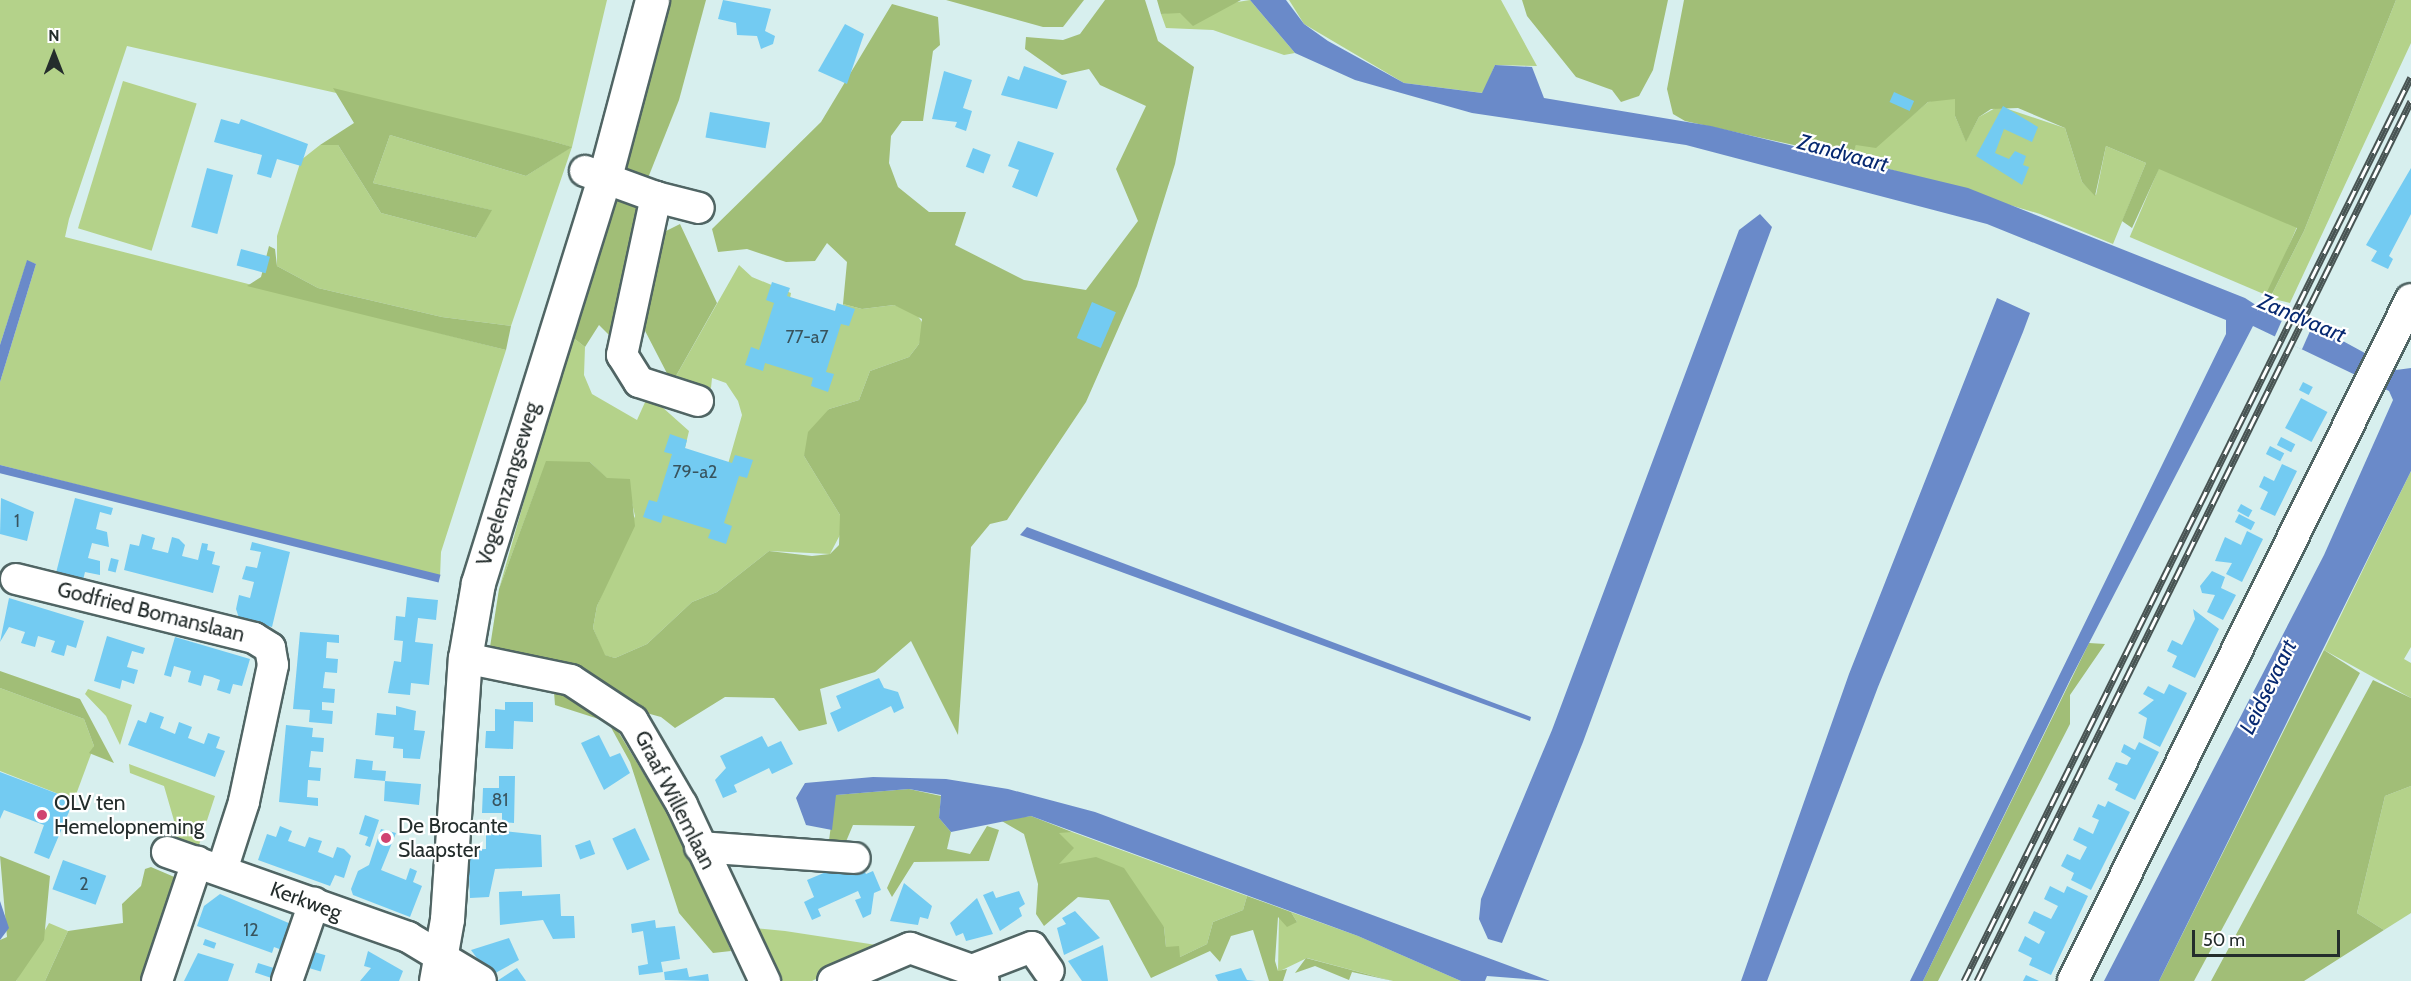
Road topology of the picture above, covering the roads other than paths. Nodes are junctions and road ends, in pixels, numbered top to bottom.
1 (652, 0) edge
2 (595, 175) junction
3 (656, 197) junction
4 (699, 208) dead end
5 (2411, 299) edge
6 (698, 401) dead end
7 (16, 579) dead end
8 (465, 658) junction
9 (700, 847) junction
10 (168, 852) dead end
11 (855, 858) dead end
12 (210, 866) junction
13 (314, 903) junction
14 (439, 967) edge
15 (1049, 971) dead end
16 (978, 975) edge
17 (157, 981) edge
18 (287, 981) edge
19 (481, 981) edge
20 (765, 981) edge
21 (833, 981) edge
22 (2073, 981) edge

1 - 2 main road, Vogelenzangseweg
2 - 3 street
2 - 8 main road, Vogelenzangseweg
3 - 4 street
3 - 6 street
5 - 22 street
7 - 12 street, Godfried Bomanslaan
8 - 9 street, Graaf Willemlaan
8 - 14 main road, Vogelenzangseweg
9 - 11 street
9 - 20 street, Graaf Willemlaan
10 - 12 street, Kerkweg
12 - 13 street, Kerkweg
12 - 17 street, Godfried Bomanslaan
13 - 14 street, Kerkweg
13 - 18 street
14 - 19 street, Kerkweg
15 - 16 street
16 - 21 street

